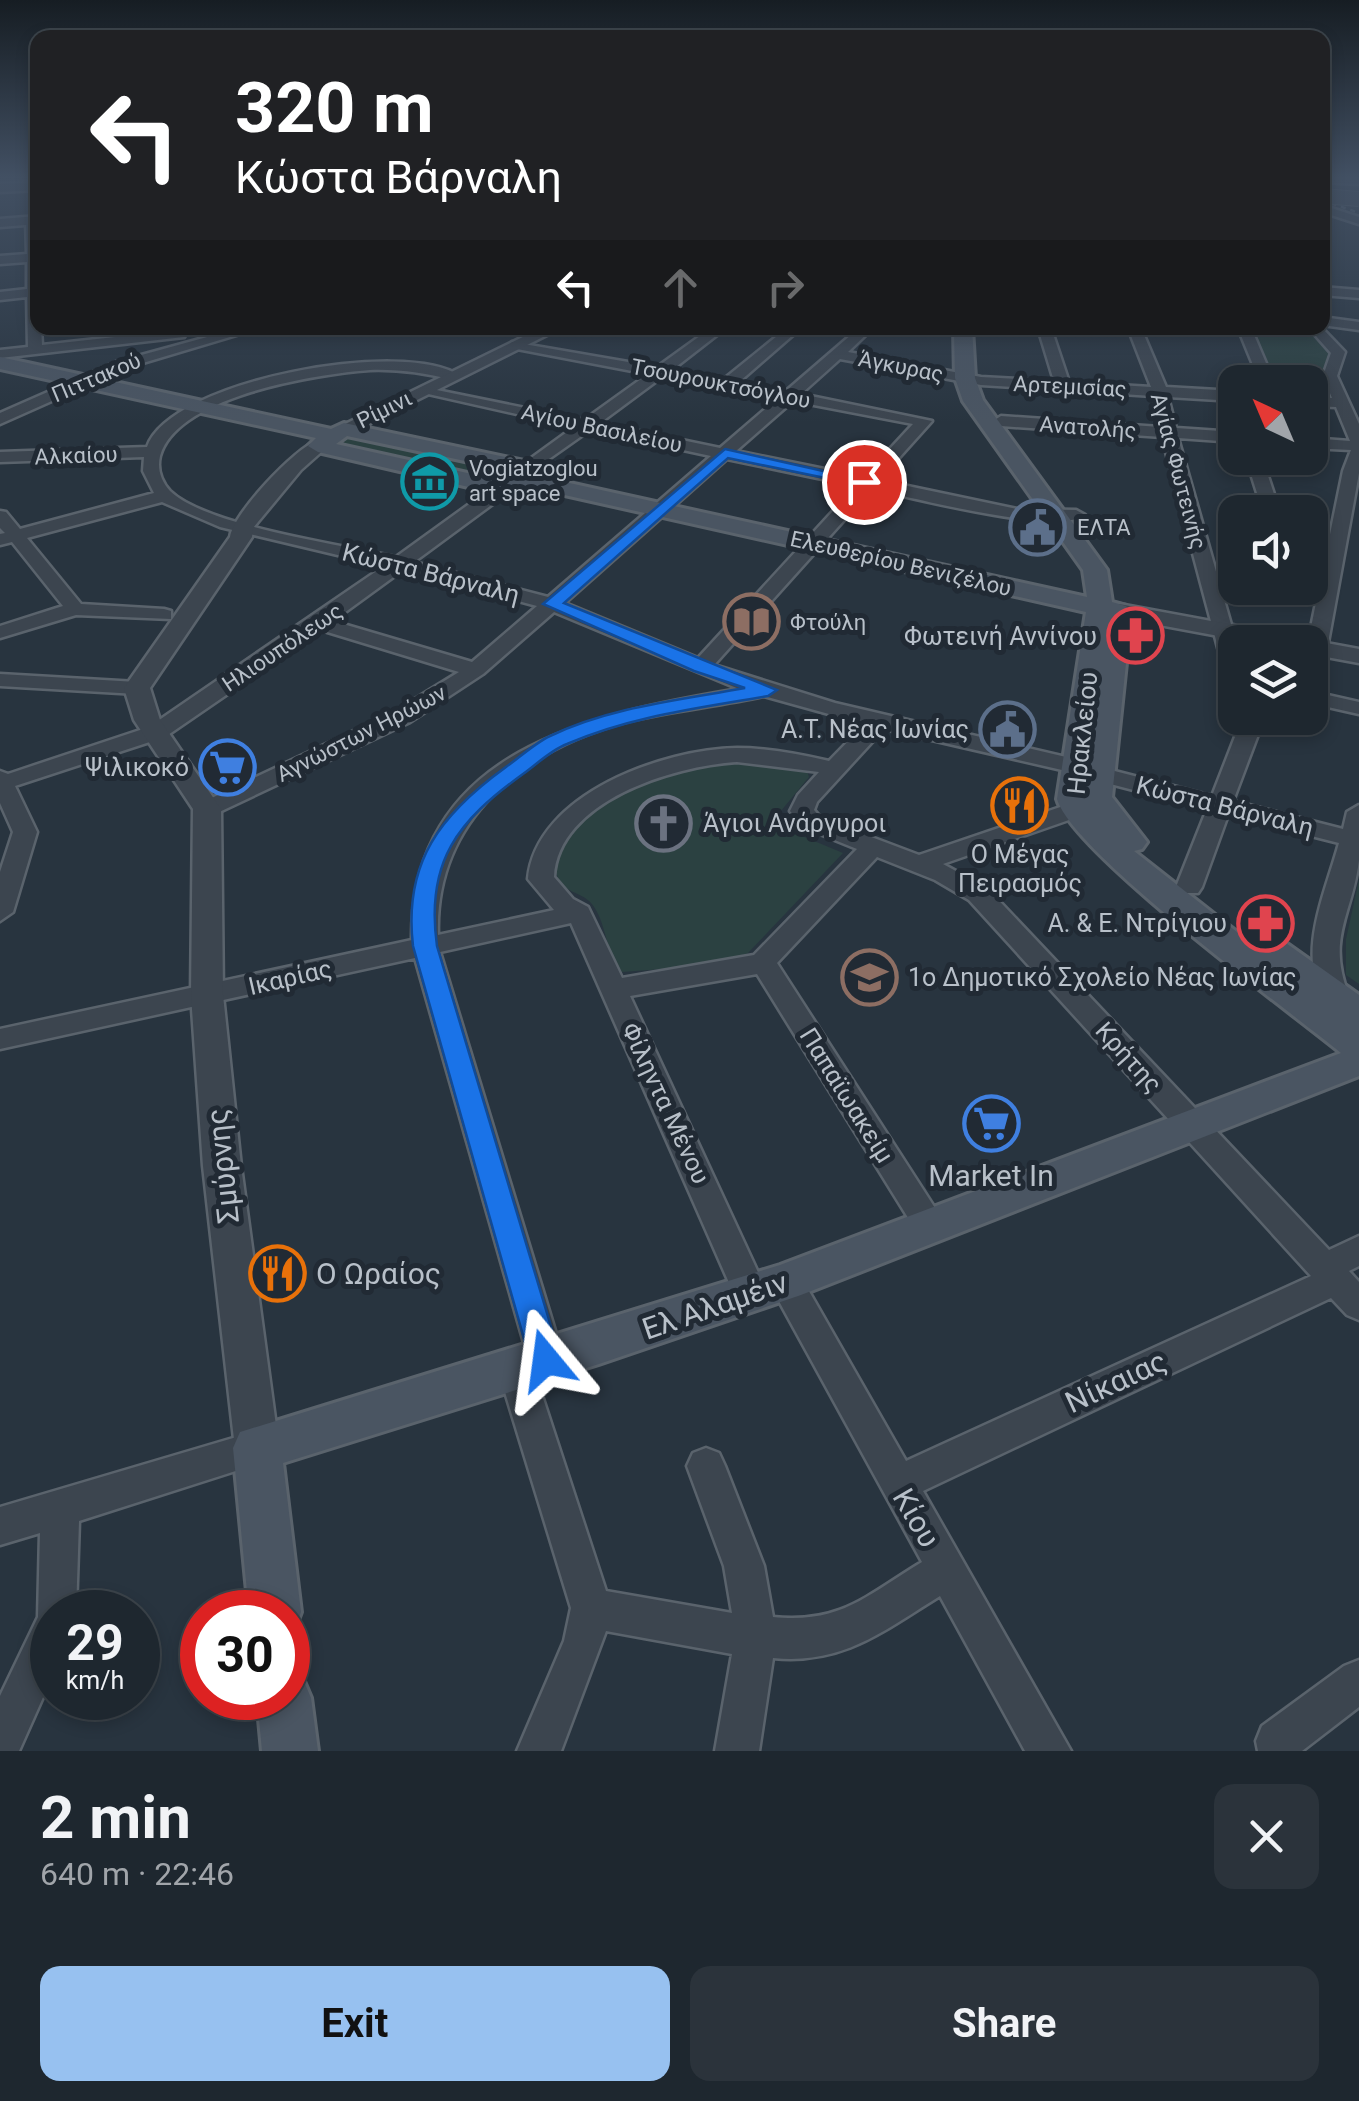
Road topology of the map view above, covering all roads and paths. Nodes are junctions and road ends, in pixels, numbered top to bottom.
1 (1330, 292) edge
2 (30, 293) edge
3 (1359, 294) edge
4 (0, 296) edge
5 (1330, 323) edge
6 (1359, 326) edge
7 (35, 335) edge
8 (139, 335) edge
9 (227, 335) edge
10 (538, 335) edge
11 (709, 335) edge
12 (786, 335) edge
13 (859, 335) edge
14 (964, 335) edge
15 (976, 335) edge
16 (1047, 335) edge
17 (1138, 335) edge
18 (1247, 335) edge
19 (1321, 335) edge
20 (517, 345) junction
21 (35, 350) junction
22 (0, 354) edge
23 (837, 354) junction
24 (0, 363) edge
25 (1260, 365) edge
26 (660, 371) junction
27 (454, 376) junction
28 (973, 379) junction
29 (84, 381) junction
30 (727, 384) junction
31 (1064, 384) junction
32 (422, 391) junction
33 (1158, 392) junction
34 (789, 395) junction
35 (1218, 395) edge
36 (1328, 402) edge
37 (1345, 403) junction
38 (202, 407) junction
39 (0, 419) edge
40 (1001, 421) junction
41 (588, 425) junction
42 (1169, 433) junction
43 (331, 437) junction
44 (1218, 437) edge
45 (1328, 444) edge
46 (1359, 446) edge
47 (152, 452) junction
48 (725, 453) junction
49 (0, 458) edge
50 (516, 478) junction
51 (869, 482) junction
52 (164, 496) junction
53 (661, 510) junction
54 (0, 516) edge
55 (1066, 516) junction
56 (242, 527) junction
57 (8, 538) edge
58 (813, 544) junction
59 (400, 564) junction
60 (552, 604) junction
61 (75, 609) junction
62 (1110, 609) junction
63 (164, 615) junction
64 (318, 624) junction
65 (1219, 625) edge
66 (1318, 625) edge
67 (1218, 630) edge
68 (0, 632) edge
69 (1328, 650) edge
70 (1359, 656) edge
71 (701, 667) junction
72 (476, 670) junction
73 (0, 680) edge
74 (136, 688) junction
75 (768, 690) junction
76 (1328, 701) edge
77 (1359, 708) edge
78 (881, 718) junction
79 (157, 732) junction
80 (1247, 735) edge
81 (834, 769) junction
82 (1, 782) edge
83 (1087, 789) junction
84 (1220, 805) junction
85 (207, 809) junction
86 (1359, 812) edge
87 (1351, 839) junction
88 (872, 848) junction
89 (918, 864) junction
90 (1189, 886) junction
91 (0, 912) edge
92 (579, 913) junction
93 (425, 946) junction
94 (763, 962) junction
95 (614, 989) junction
96 (207, 995) junction
97 (1347, 1004) edge
98 (0, 1039) edge
99 (1359, 1047) edge
100 (1359, 1060) edge
101 (1192, 1126) junction
102 (931, 1228) junction
103 (1347, 1274) edge
104 (768, 1288) junction
105 (531, 1364) junction
106 (257, 1448) junction
107 (706, 1466) dead end
108 (897, 1484) junction
109 (60, 1508) junction
110 (0, 1526) edge
111 (946, 1570) junction
112 (57, 1590) edge
113 (273, 1590) edge
114 (590, 1608) junction
115 (756, 1634) junction
116 (30, 1679) edge
117 (1359, 1681) edge
118 (286, 1720) edge
119 (0, 1743) edge
120 (1278, 1746) edge
121 (290, 1751) edge
122 (539, 1751) edge
123 (736, 1751) edge
124 (1049, 1751) edge

1 - 3 street
2 - 4 street
5 - 6 street
7 - 21 street
8 - 21 street
9 - 29 street, Πιττακού
10 - 20 street, Ρίμινι
11 - 26 street, Ηλιουπόλεως
12 - 30 street
13 - 23 street, Αγνώστων Ηρώων
14 - 28 main road, Ηρακλείου
15 - 28 main road, Ηρακλείου
16 - 31 street
17 - 33 street, Αγίας Φωτεινής
18 - 25 street
19 - 37 street
20 - 26 street, Τσουρουκτσόγλου
20 - 27 street, Ρίμινι
21 - 22 street
23 - 28 street, Άγκυρας
23 - 34 street, Αγνώστων Ηρώων
24 - 29 main road, Ελευθερίου Βενιζέλου
26 - 30 street, Τσουρουκτσόγλου
26 - 41 street, Ηλιουπόλεως
27 - 32 street, Ρίμινι
27 - 38 street
28 - 31 street, Αρτεμισίας
28 - 40 main road, Ηρακλείου
28 - 55 main road, Ηρακλείου
29 - 38 main road, Ελευθερίου Βενιζέλου
29 - 39 street, Πιττακού
30 - 34 street, Τσουρουκτσόγλου
31 - 33 street, Αρτεμισίας
32 - 41 street, Αγίου Βασιλείου
32 - 43 street, Ρίμινι
33 - 35 street, Αρτεμισίας
33 - 42 street, Αγίας Φωτεινής
34 - 48 street, Αγνώστων Ηρώων
34 - 51 street, Τσουρουκτσόγλου
36 - 37 street
37 - 46 street
38 - 43 main road, Ελευθερίου Βενιζέλου
38 - 47 street
40 - 42 street, Ανατολής
40 - 55 main road, Ηρακλείου
41 - 48 street, Αγίου Βασιλείου
41 - 50 street, Ηλιουπόλεως
42 - 44 street, Ανατολής
42 - 65 street, Αγίας Φωτεινής
43 - 50 main road, Ελευθερίου Βενιζέλου
43 - 50 main road, Ελευθερίου Βενιζέλου
43 - 56 street, Ρίμινι
45 - 46 street
46 - 66 street
47 - 49 street, Αλκαίου
47 - 52 street
48 - 51 street, Αγίου Βασιλείου
48 - 53 street, Αγνώστων Ηρώων
50 - 53 main road, Ελευθερίου Βενιζέλου
50 - 59 street, Ηλιουπόλεως
51 - 55 street, Αγίου Βασιλείου
51 - 58 street
52 - 56 street, Κώστα Βάρναλη
52 - 57 street
53 - 58 main road, Ελευθερίου Βενιζέλου
53 - 60 street, Αγνώστων Ηρώων
54 - 57 street
55 - 62 main road, Ηρακλείου
56 - 59 street, Κώστα Βάρναλη
56 - 63 street, Ρίμινι
56 - 74 street, Ρίμινι
57 - 61 street
58 - 62 main road, Ελευθερίου Βενιζέλου
58 - 71 street
59 - 60 street, Κώστα Βάρναλη
59 - 64 street, Ηλιουπόλεως
60 - 71 street, Κώστα Βάρναλη
60 - 72 street, Αγνώστων Ηρώων
61 - 63 street
61 - 68 street
62 - 67 street, Ελευθερίου Βενιζέλου
62 - 83 main road, Ηρακλείου
63 - 74 street, Ρίμινι
64 - 72 street
64 - 79 street, Ηλιουπόλεως
69 - 70 street
71 - 75 street, Κώστα Βάρναλη
72 - 85 street, Αγνώστων Ηρώων
73 - 74 street
74 - 79 street
75 - 78 street, Κώστα Βάρναλη
75 - 93 street
76 - 77 street
78 - 81 street
78 - 83 street, Κώστα Βάρναλη
79 - 82 street, Ηλιουπόλεως
79 - 85 street
80 - 84 street
81 - 88 street, Κρήτης
81 - 92 street
82 - 91 street
83 - 84 street, Κώστα Βάρναλη
83 - 89 street
83 - 90 main road, Ηρακλείου
83 - 99 main road, Ηρακλείου
84 - 87 street, Κώστα Βάρναλη
84 - 90 street
85 - 96 street, Σμύρνης
86 - 87 street
87 - 97 street
88 - 89 street, Κρήτης
88 - 94 street
89 - 101 street, Κρήτης
90 - 97 main road, Ηρακλείου
92 - 93 street, Ικαρίας
92 - 95 street, Φίληντα Μένου
93 - 96 street, Ικαρίας
93 - 105 street
94 - 95 street
94 - 102 street, Παπαϊωακείμ
95 - 104 street, Φίληντα Μένου
96 - 98 street, Ικαρίας
96 - 106 street, Σμύρνης
100 - 101 main road, Ελ Αλαμέιν
101 - 102 main road, Ελ Αλαμέιν
101 - 103 street, Κρήτης
102 - 104 main road, Ελ Αλαμέιν
103 - 108 street, Νίκαιας
104 - 105 main road, Ελ Αλαμέιν
104 - 108 street, Κίου
105 - 106 main road, Ελ Αλαμέιν
105 - 114 street
106 - 109 street, Ελ Αλαμέιν
106 - 113 main road, Σμύρνης
107 - 115 street
108 - 111 street, Κίου
109 - 110 street, Ελ Αλαμέιν
109 - 112 street
111 - 115 street
111 - 124 street, Κίου
114 - 115 street
114 - 122 street
115 - 123 street
116 - 119 street
117 - 120 street
118 - 121 main road

